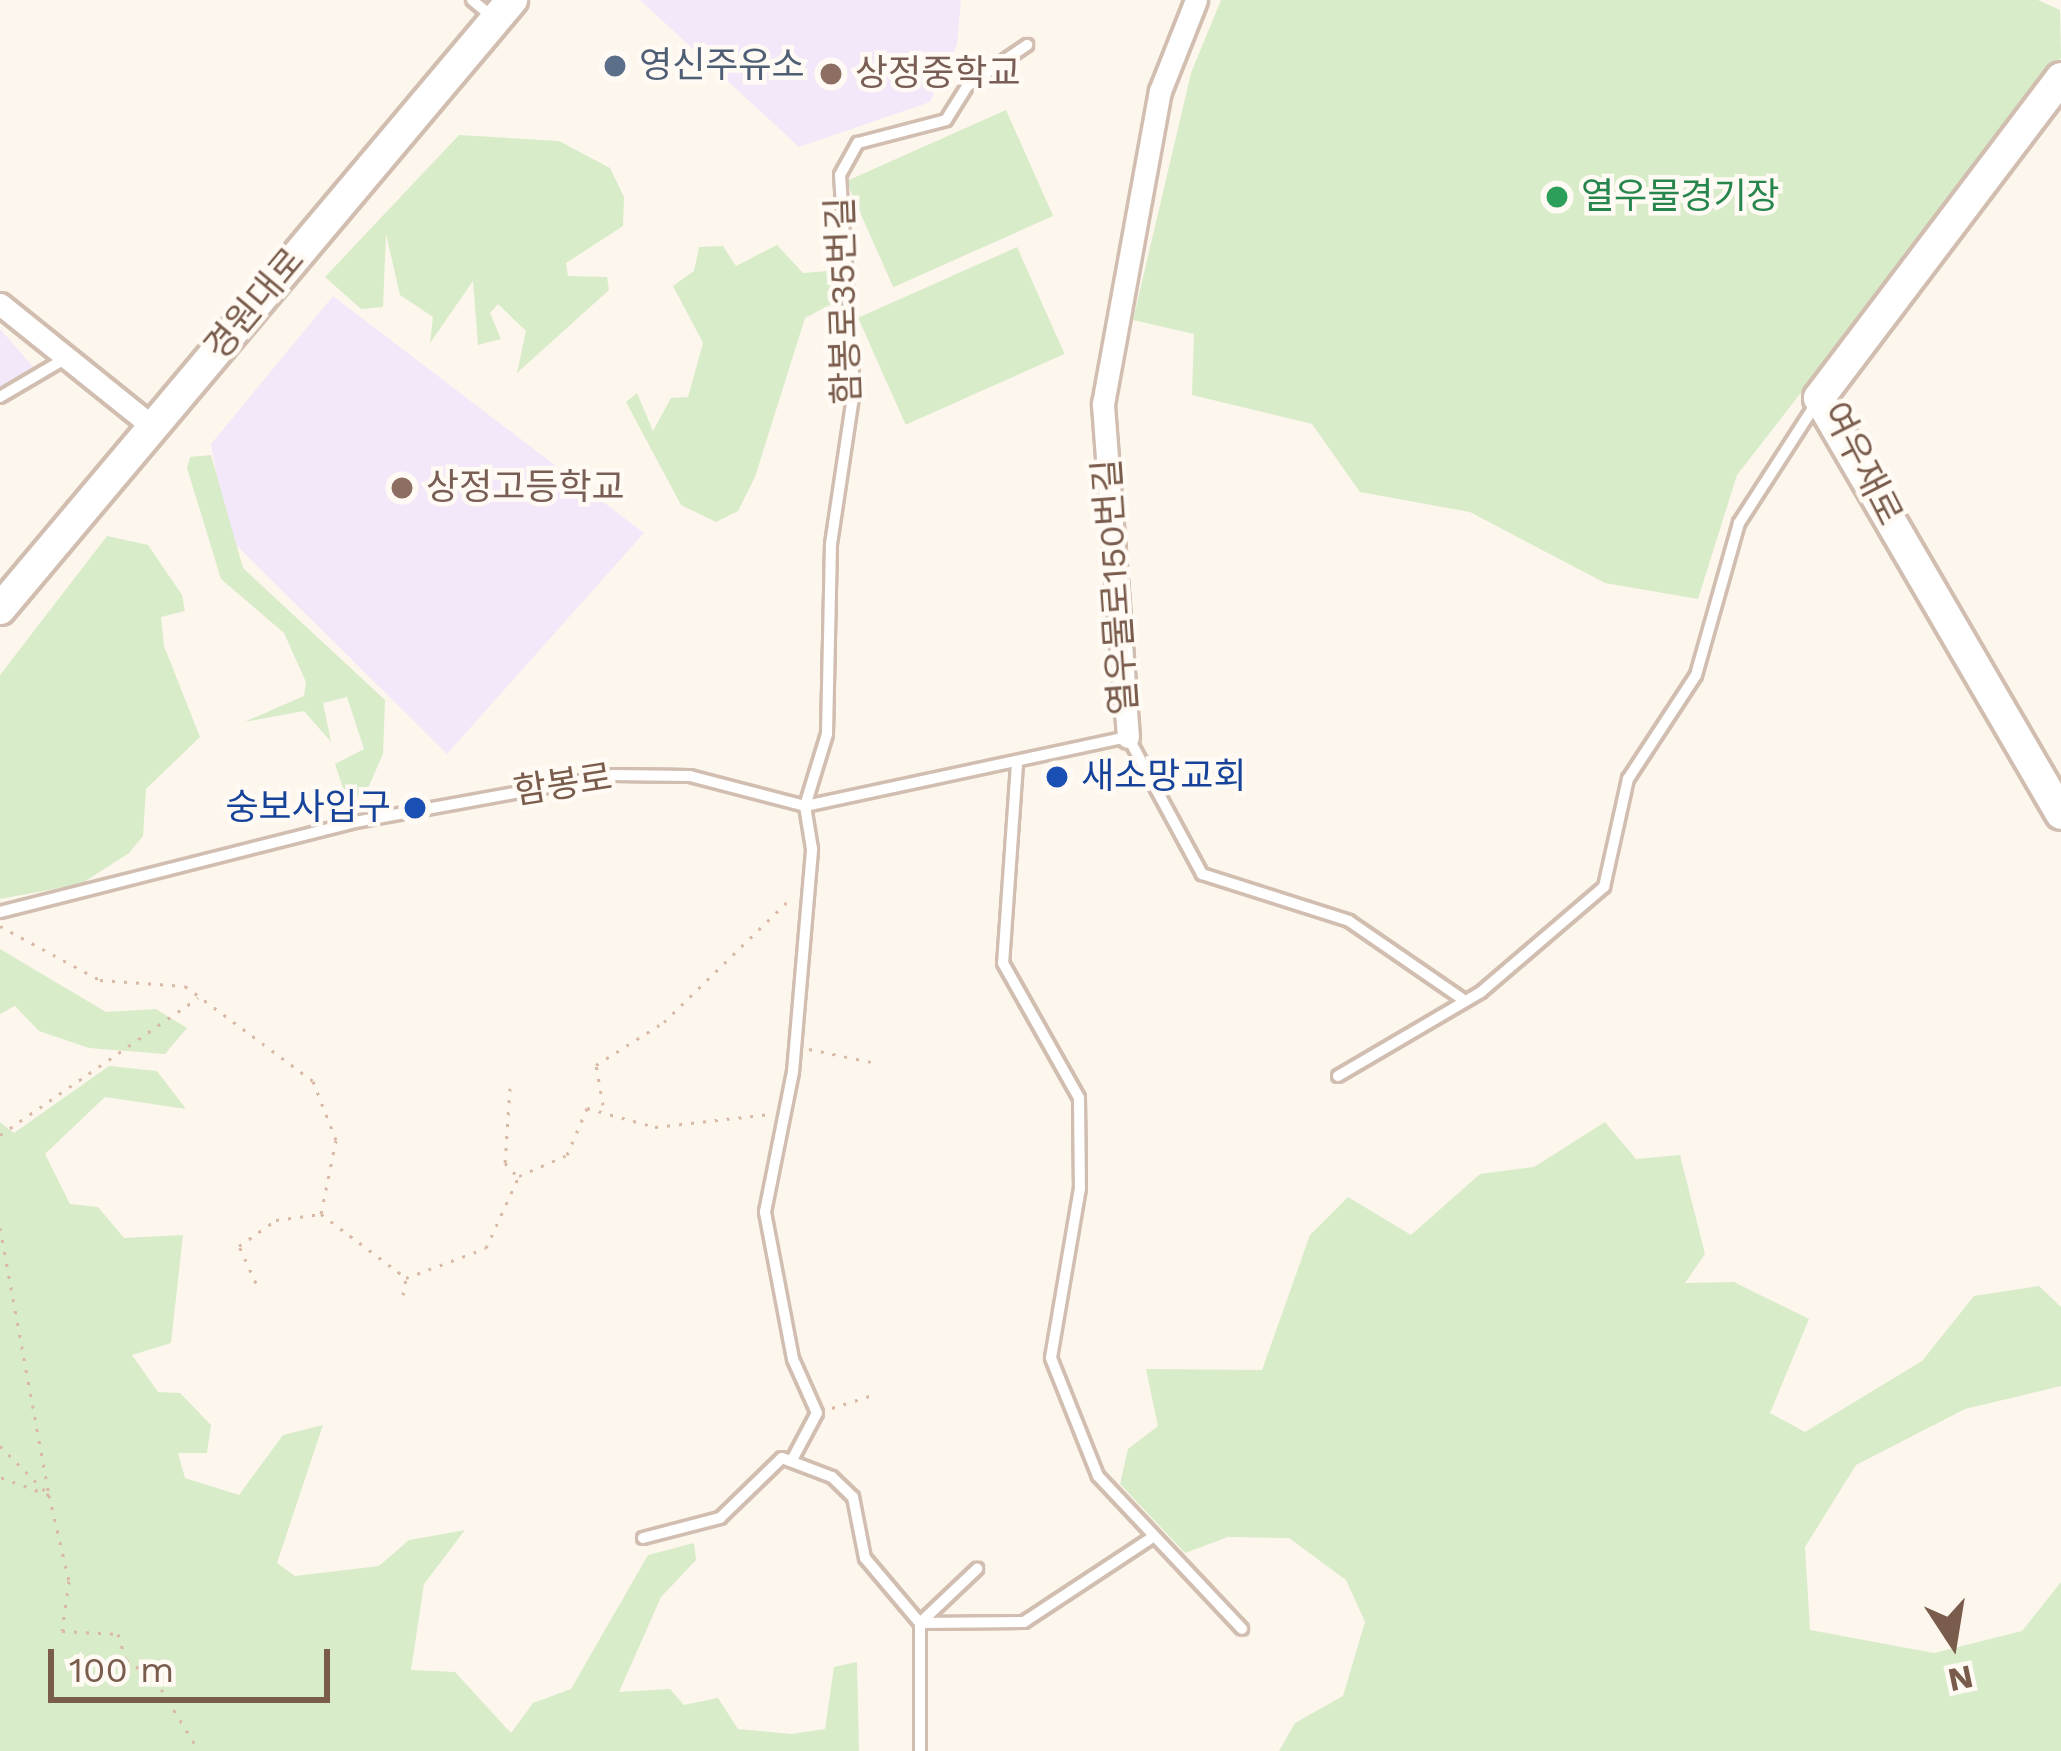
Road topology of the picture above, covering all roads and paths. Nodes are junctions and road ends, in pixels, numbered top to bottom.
1 (1196, 0) edge
2 (493, 7) edge
3 (1027, 45) dead end
4 (2061, 78) edge
5 (0, 304) edge
6 (68, 357) junction
7 (0, 397) edge
8 (1819, 398) junction
9 (152, 425) junction
10 (0, 609) edge
11 (1128, 737) junction
12 (1017, 764) junction
13 (806, 806) junction
14 (2061, 814) edge
15 (806, 891) junction
16 (0, 912) edge
17 (0, 926) edge
18 (200, 997) junction
19 (1460, 998) junction
20 (795, 1046) junction
21 (876, 1063) dead end
22 (1338, 1076) dead end
23 (510, 1088) dead end
24 (603, 1105) junction
25 (784, 1112) junction
26 (0, 1135) edge
27 (518, 1178) junction
28 (321, 1214) junction
29 (0, 1228) edge
30 (406, 1278) junction
31 (256, 1283) dead end
32 (403, 1295) dead end
33 (877, 1394) dead end
34 (817, 1413) junction
35 (0, 1446) edge
36 (792, 1460) junction
37 (0, 1477) edge
38 (49, 1495) junction
39 (643, 1538) dead end
40 (1150, 1539) junction
41 (977, 1568) dead end
42 (920, 1623) junction
43 (1242, 1629) dead end
44 (199, 1751) edge
45 (920, 1751) edge

1 - 11 street, 열우물로150번길
2 - 9 street, 경원대로
3 - 13 lane, 함봉로35번길
4 - 8 street, 여우재로
5 - 6 street
6 - 7 lane
6 - 9 street
8 - 14 street, 여우재로
8 - 19 lane
9 - 10 street, 경원대로
11 - 12 lane, 함봉로
11 - 19 lane, 열우물로150번길
12 - 13 lane, 함봉로
12 - 40 lane
13 - 15 lane, 함봉로35번길
13 - 16 lane, 함봉로
15 - 20 lane, 함봉로35번길
15 - 24 path
17 - 18 path
18 - 26 path
18 - 28 path
19 - 22 lane
20 - 21 path
20 - 25 lane, 함봉로35번길
23 - 27 path
24 - 25 path
24 - 27 path
25 - 34 lane, 함봉로35번길
27 - 30 path
28 - 30 path
28 - 31 path
29 - 38 path
30 - 32 path
33 - 34 path
34 - 36 lane
35 - 38 path
36 - 39 lane
36 - 42 lane
37 - 38 path
38 - 44 path
40 - 42 lane
40 - 43 lane
41 - 42 lane
42 - 45 lane

